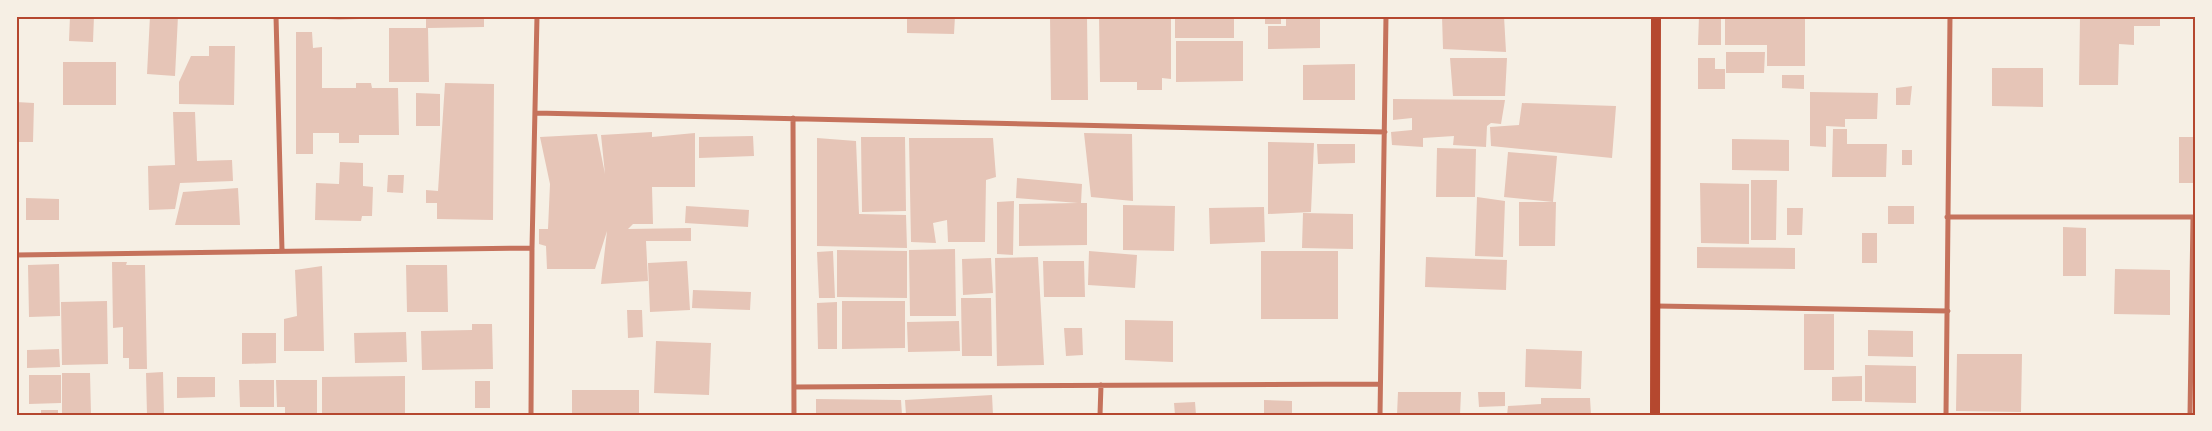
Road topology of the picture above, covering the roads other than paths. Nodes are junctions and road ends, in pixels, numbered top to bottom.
1 (276, 16) edge
2 (537, 16) edge
3 (1386, 16) edge
4 (1656, 16) edge
5 (1950, 16) edge
6 (535, 113) junction
7 (793, 118) junction
8 (1384, 132) junction
9 (1947, 217) junction
10 (2194, 217) edge
11 (532, 248) junction
12 (282, 251) junction
13 (16, 255) edge
14 (1656, 306) junction
15 (1948, 312) junction
16 (1380, 384) junction
17 (1101, 385) junction
18 (795, 387) junction
19 (531, 415) edge
20 (794, 415) edge
21 (1100, 415) edge
22 (1380, 415) edge
23 (1655, 415) edge
24 (1946, 415) edge
25 (2190, 415) edge

1 - 12 street
2 - 6 street
3 - 8 street
4 - 14 main road
5 - 9 street
6 - 7 street
6 - 11 street
7 - 8 street
7 - 18 street
8 - 16 street
9 - 10 street
9 - 15 street
10 - 25 street
11 - 12 street
11 - 19 street
12 - 13 street
14 - 15 street
14 - 23 main road
15 - 24 street
16 - 17 street
16 - 22 street
17 - 18 street
17 - 21 street
18 - 20 street

